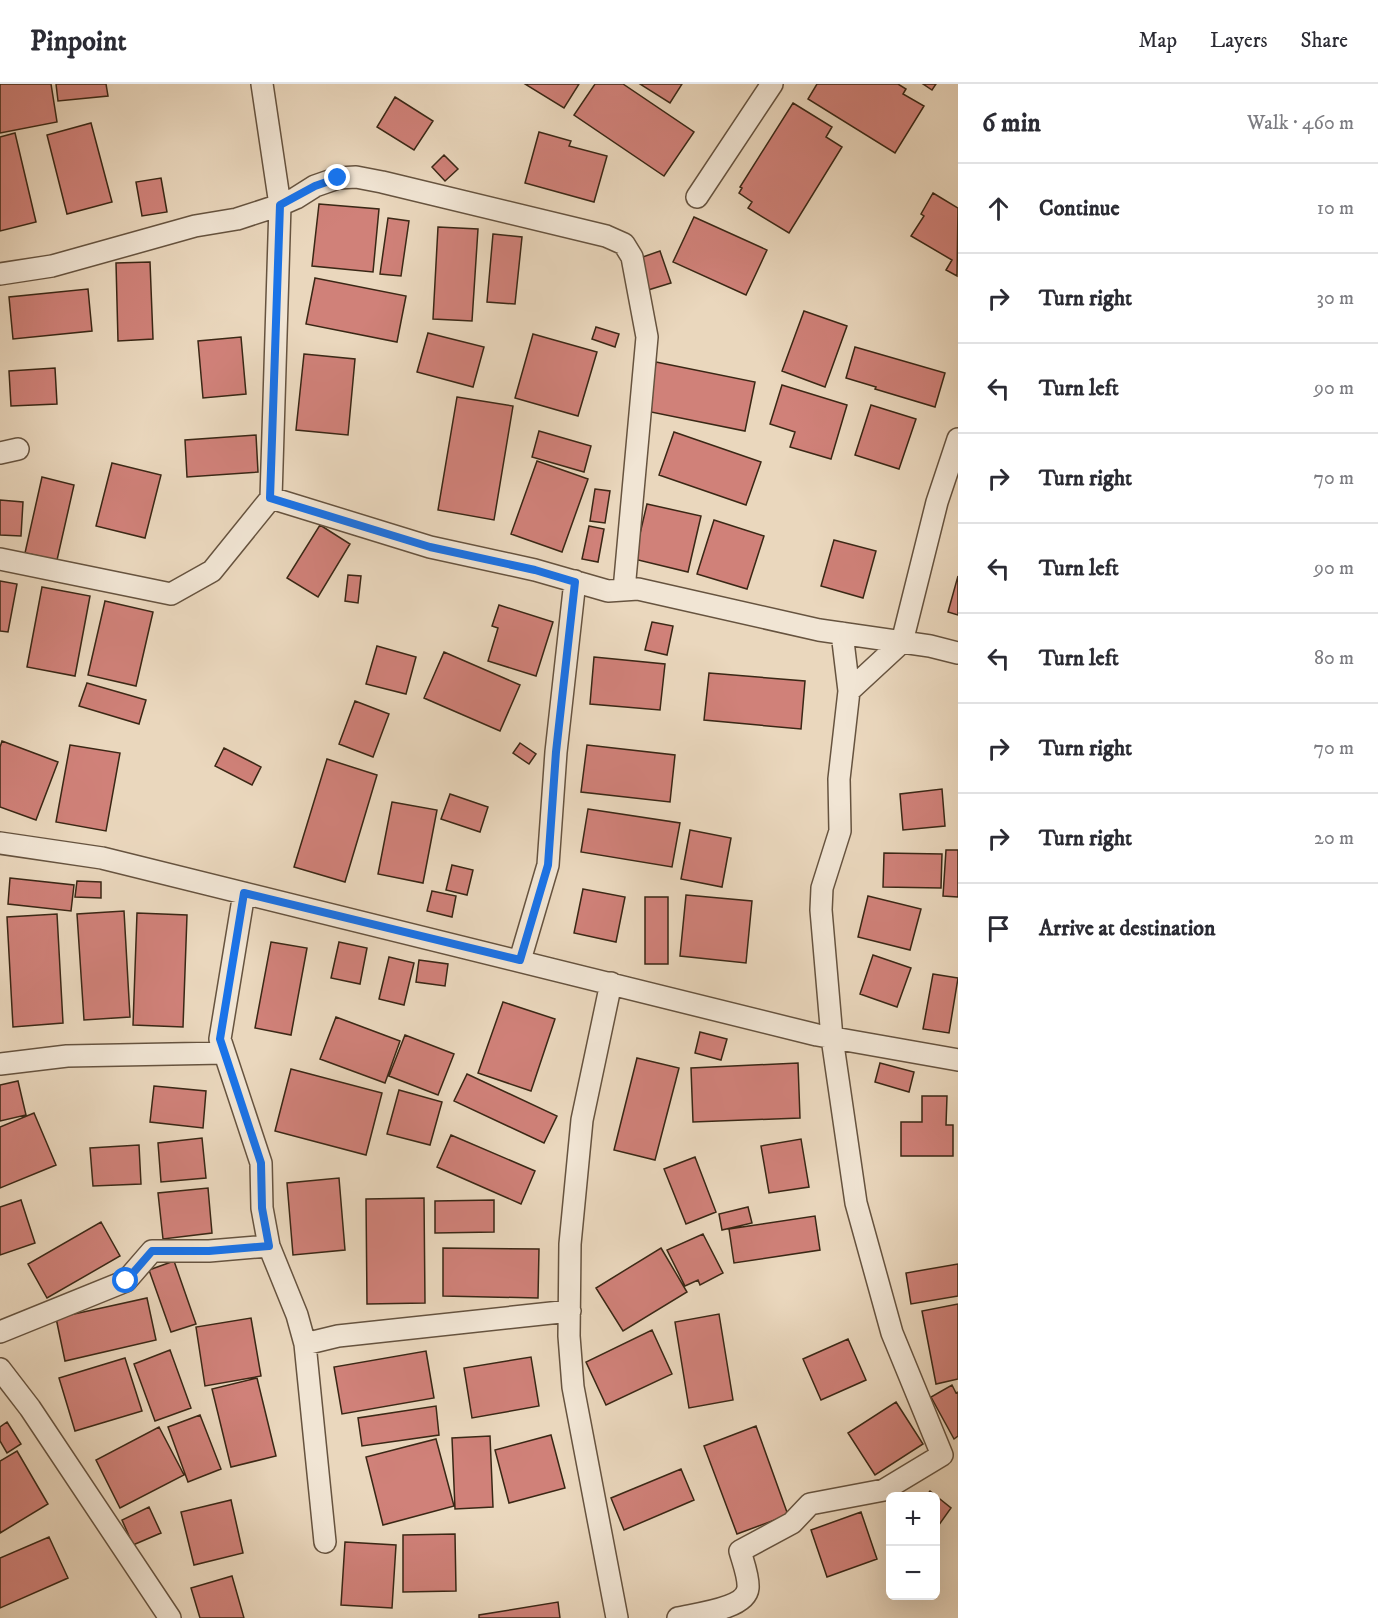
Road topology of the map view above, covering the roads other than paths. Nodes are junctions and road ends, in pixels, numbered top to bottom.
1 (262, 84) edge
2 (772, 84) edge
3 (697, 197) dead end
4 (280, 205) junction
5 (0, 274) edge
6 (958, 439) edge
7 (270, 498) junction
8 (0, 559) edge
9 (575, 582) junction
10 (624, 590) junction
11 (842, 633) junction
12 (902, 642) junction
13 (958, 653) edge
14 (849, 691) junction
15 (0, 843) edge
16 (244, 893) junction
17 (520, 960) junction
18 (611, 983) junction
19 (832, 1038) junction
20 (224, 1053) junction
21 (958, 1060) edge
22 (0, 1064) edge
23 (269, 1246) junction
24 (570, 1311) junction
25 (0, 1332) edge
26 (305, 1344) junction
27 (0, 1369) edge
28 (325, 1542) dead end
29 (170, 1618) edge
30 (617, 1618) edge
31 (678, 1618) edge

1 - 4 street
2 - 3 street
4 - 5 street
4 - 7 street
4 - 10 street
6 - 12 street
7 - 8 street
7 - 9 street
9 - 10 street
9 - 17 street
10 - 11 street
11 - 12 street
11 - 14 street
12 - 13 street
12 - 14 street
14 - 19 street
15 - 16 street
16 - 17 street
16 - 20 street
17 - 18 street
18 - 19 street
18 - 24 street
19 - 21 street
19 - 31 street
20 - 22 street
20 - 23 street
23 - 25 street
23 - 26 street
24 - 26 street
24 - 30 street
26 - 28 street
27 - 29 street

